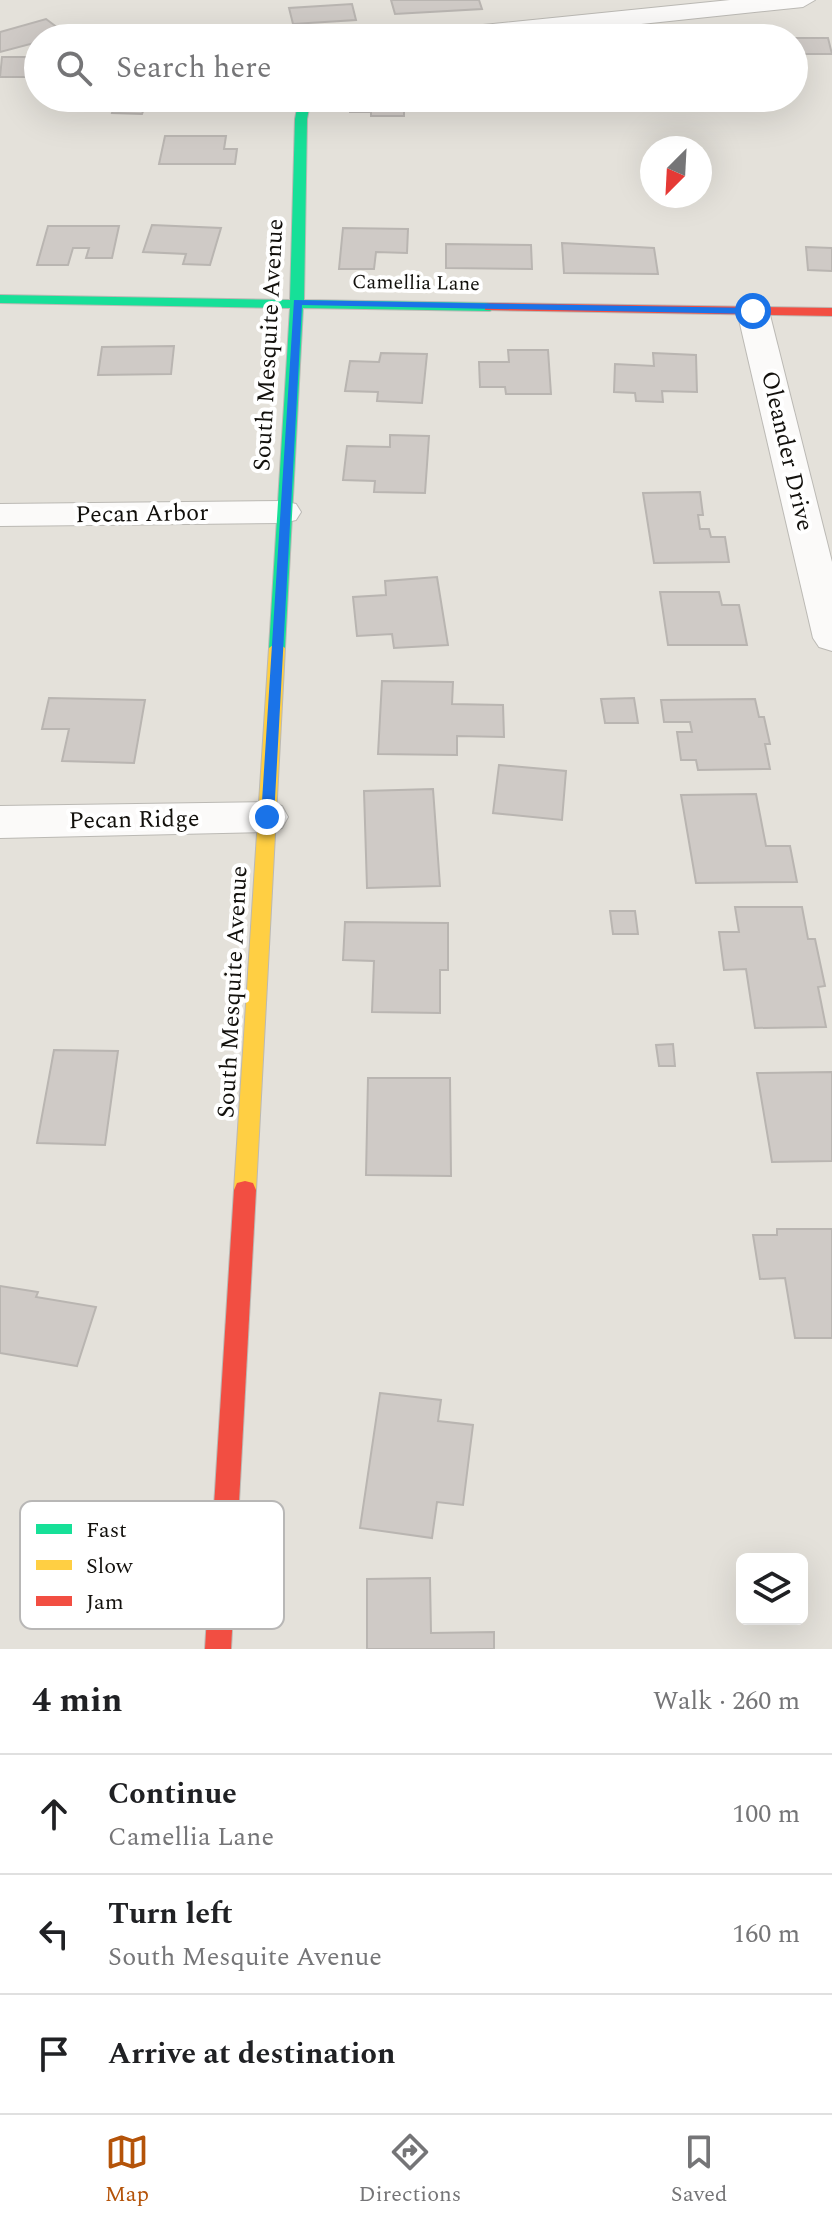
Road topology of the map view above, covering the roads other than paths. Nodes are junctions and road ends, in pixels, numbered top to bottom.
1 (803, 0) edge
2 (774, 1) edge
3 (563, 24) edge
4 (302, 112) edge
5 (0, 299) edge
6 (297, 302) junction
7 (753, 311) junction
8 (832, 312) edge
9 (283, 512) junction
10 (0, 515) edge
11 (827, 600) edge
12 (832, 638) edge
13 (267, 817) junction
14 (0, 822) edge
15 (227, 1501) edge
16 (219, 1629) edge
17 (218, 1649) edge

1 - 2 street
2 - 3 street
4 - 6 street, South Mesquite Avenue
5 - 6 street, Camellia Lane
6 - 7 street, Camellia Lane
6 - 9 street, South Mesquite Avenue
7 - 8 street, Camellia Lane
7 - 11 street, Oleander Drive
9 - 10 street, Pecan Arbor
9 - 13 street, South Mesquite Avenue
11 - 12 street, Oleander Drive
13 - 14 street, Pecan Ridge
13 - 15 street, South Mesquite Avenue
16 - 17 street, South Mesquite Avenue

